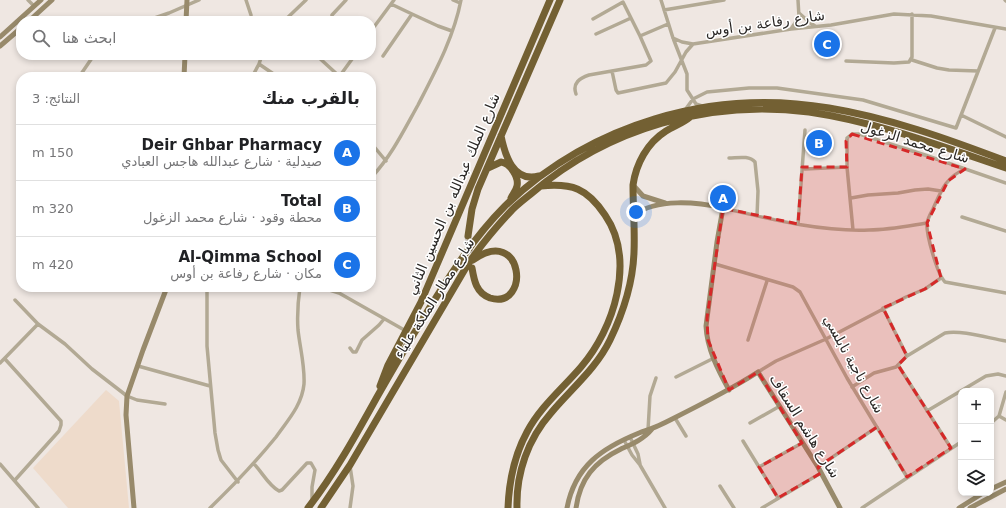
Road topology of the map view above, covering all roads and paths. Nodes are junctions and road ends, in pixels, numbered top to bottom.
1 (28, 0) edge
2 (41, 0) edge
3 (52, 0) edge
4 (199, 0) edge
5 (246, 0) edge
6 (306, 0) edge
7 (346, 0) edge
8 (453, 0) edge
9 (550, 0) edge
10 (560, 0) edge
11 (661, 0) edge
12 (724, 0) edge
13 (798, 0) edge
14 (460, 1) edge
15 (392, 2) edge
16 (187, 3) edge
17 (34, 6) junction
18 (664, 10) junction
19 (799, 13) junction
20 (412, 14) junction
21 (912, 14) junction
22 (251, 15) dead end
23 (23, 16) edge
24 (34, 16) edge
25 (157, 16) edge
26 (186, 16) edge
27 (289, 16) edge
28 (332, 16) edge
29 (631, 18) junction
30 (592, 19) dead end
31 (16, 22) edge
32 (376, 24) edge
33 (668, 24) junction
34 (816, 26) junction
35 (995, 28) junction
36 (791, 29) junction
37 (1006, 29) edge
38 (452, 31) junction
39 (16, 32) edge
40 (596, 34) dead end
41 (640, 36) junction
42 (0, 37) edge
43 (673, 38) junction
44 (693, 44) junction
45 (0, 46) edge
46 (383, 56) dead end
47 (91, 60) edge
48 (185, 60) edge
49 (260, 60) edge
50 (321, 60) edge
51 (351, 60) edge
52 (912, 60) junction
53 (681, 61) junction
54 (846, 61) dead end
55 (259, 64) junction
56 (612, 71) junction
57 (978, 71) junction
58 (82, 72) edge
59 (184, 72) edge
60 (255, 72) edge
61 (271, 72) edge
62 (334, 72) edge
63 (343, 72) edge
64 (576, 94) dead end
65 (693, 99) junction
66 (704, 107) junction
67 (685, 110) junction
68 (961, 115) junction
69 (692, 116) junction
70 (805, 130) dead end
71 (501, 135) junction
72 (1006, 137) edge
73 (376, 150) edge
74 (729, 158) dead end
75 (386, 161) junction
76 (1006, 161) edge
77 (802, 167) junction
78 (847, 167) junction
79 (488, 168) junction
80 (1006, 168) edge
81 (965, 169) junction
82 (376, 172) edge
83 (542, 175) junction
84 (1006, 184) edge
85 (633, 185) junction
86 (540, 186) junction
87 (941, 191) junction
88 (851, 198) junction
89 (665, 203) junction
90 (503, 208) junction
91 (723, 208) junction
92 (634, 215) junction
93 (757, 216) junction
94 (962, 217) dead end
95 (927, 223) junction
96 (798, 224) junction
97 (853, 230) junction
98 (1006, 231) edge
99 (468, 236) tunnel mouth
100 (714, 264) junction
101 (470, 266) junction
102 (941, 278) junction
103 (767, 281) junction
104 (165, 292) edge
105 (207, 292) edge
106 (300, 292) edge
107 (336, 292) edge
108 (1006, 293) edge
109 (15, 300) dead end
110 (883, 308) junction
111 (384, 318) junction
112 (38, 324) junction
113 (406, 331) junction
114 (826, 339) junction
115 (748, 340) dead end
116 (1006, 341) edge
117 (350, 348) dead end
118 (907, 356) junction
119 (714, 358) junction
120 (5, 359) junction
121 (0, 363) edge
122 (898, 365) junction
123 (138, 366) junction
124 (758, 372) junction
125 (1006, 376) edge
126 (676, 377) dead end
127 (656, 378) dead end
128 (210, 386) junction
129 (852, 387) junction
130 (729, 390) junction
131 (1006, 392) edge
132 (127, 396) junction
133 (377, 397) junction
134 (165, 404) dead end
135 (780, 406) junction
136 (927, 411) junction
137 (999, 416) junction
138 (675, 418) junction
139 (994, 420) edge
140 (1006, 420) edge
141 (750, 423) dead end
142 (530, 425) junction
143 (877, 427) junction
144 (649, 431) junction
145 (536, 433) junction
146 (686, 436) dead end
147 (630, 437) junction
148 (624, 440) junction
149 (743, 441) dead end
150 (633, 443) junction
151 (802, 443) junction
152 (958, 444) edge
153 (627, 446) junction
154 (951, 448) junction
155 (0, 464) edge
156 (254, 464) junction
157 (350, 465) junction
158 (640, 465) junction
159 (818, 467) junction
160 (759, 468) junction
161 (821, 473) junction
162 (343, 476) junction
163 (352, 476) junction
164 (907, 477) junction
165 (15, 480) junction
166 (238, 482) junction
167 (1003, 483) edge
168 (720, 486) dead end
169 (994, 488) edge
170 (312, 490) junction
171 (1004, 490) edge
172 (319, 493) junction
173 (835, 496) junction
174 (978, 496) edge
175 (778, 498) junction
176 (310, 505) edge
177 (38, 508) edge
178 (134, 508) edge
179 (210, 508) edge
180 (321, 508) edge
181 (350, 508) edge
182 (508, 508) edge
183 (517, 508) edge
184 (567, 508) edge
185 (576, 508) edge
186 (665, 508) edge
187 (734, 508) edge
188 (762, 508) edge
189 (840, 508) edge
190 (844, 508) edge
191 (862, 508) edge
192 (959, 508) edge
193 (970, 508) edge

1 - 17 street
2 - 17 street
3 - 24 street
4 - 16 street
5 - 22 street
6 - 27 street
7 - 28 street
8 - 14 street
9 - 113 highway, شارع الملك عبدالله بن الحسين الثاني
10 - 71 highway, شارع الملك عبدالله بن الحسين الثاني
11 - 18 street
12 - 18 street
13 - 19 street
14 - 38 street
15 - 20 street
15 - 32 street
16 - 25 street
16 - 26 street
17 - 23 street
18 - 33 street
19 - 34 street
19 - 36 street
20 - 38 street
20 - 46 street
21 - 34 street, شارع رفاعة بن أوس
21 - 35 street, شارع رفاعة بن أوس
21 - 52 street
29 - 30 street
29 - 40 street
29 - 41 street
31 - 42 street
33 - 41 street
33 - 43 street
34 - 36 street, شارع رفاعة بن أوس
35 - 37 street, شارع رفاعة بن أوس
35 - 57 street
36 - 44 street, شارع رفاعة بن أوس
38 - 75 street
39 - 45 street
41 - 56 street
43 - 44 street, شارع رفاعة بن أوس
43 - 53 street
44 - 53 street, شارع رفاعة بن أوس
47 - 58 street
48 - 59 street
49 - 55 street
50 - 62 street
51 - 63 street
52 - 54 street
52 - 57 street
53 - 56 street, شارع رفاعة بن أوس
53 - 65 street
55 - 60 street
55 - 61 street
56 - 64 street
57 - 68 street
65 - 66 street
65 - 67 street
65 - 68 street
66 - 67 highway, شارع مطار الملكة علياء
66 - 76 highway, شارع مطار الملكة علياء
67 - 83 highway, شارع مطار الملكة علياء
68 - 72 street
69 - 80 highway, شارع مطار الملكة علياء
69 - 85 highway
69 - 86 highway, شارع مطار الملكة علياء
70 - 77 street
71 - 79 highway, شارع الملك عبدالله بن الحسين الثاني
71 - 83 highway
73 - 75 street
74 - 93 street
75 - 82 street
77 - 78 street
77 - 96 street
78 - 81 street, شارع محمد الزغول
78 - 88 street, شارع محمد الزغول
79 - 90 highway
79 - 99 highway, شارع الملك عبدالله بن الحسين الثاني
81 - 84 street, شارع محمد الزغول
81 - 87 street
83 - 90 highway, شارع مطار الملكة علياء
85 - 89 street
85 - 92 highway
86 - 101 highway, شارع مطار الملكة علياء
86 - 142 highway
87 - 88 street
87 - 95 street
88 - 97 street, شارع محمد الزغول
89 - 91 street
89 - 92 street
90 - 133 highway, شارع مطار الملكة علياء
91 - 93 street
91 - 100 street
92 - 145 highway
93 - 96 street
94 - 98 street
95 - 97 street
95 - 102 street
96 - 97 street
100 - 103 street, شارع ناجية نابلسي
100 - 119 street
101 - 101 highway
101 - 157 highway, شارع مطار الملكة علياء
102 - 108 street
102 - 110 street
103 - 114 street, شارع ناجية نابلسي
103 - 115 street
104 - 123 street
105 - 128 street
106 - 156 street
107 - 111 street
109 - 112 street
110 - 114 street
110 - 118 street
111 - 113 street
111 - 117 street
112 - 120 street
112 - 132 street
113 - 133 highway, شارع الملك عبدالله بن الحسين الثاني
114 - 124 street
114 - 129 street, شارع ناجية نابلسي
116 - 118 street
118 - 122 street
119 - 126 street
119 - 130 street
120 - 121 street
120 - 165 street
122 - 129 street
122 - 136 street
123 - 128 street
123 - 132 street
124 - 130 street, شارع هاشم السقاف
124 - 135 street, شارع هاشم السقاف
125 - 136 street
127 - 144 street
128 - 166 street
129 - 143 street, شارع ناجية نابلسي
130 - 138 street, شارع هاشم السقاف
131 - 137 street
132 - 134 street
132 - 178 street
133 - 172 highway, شارع مطار الملكة علياء
135 - 141 street
135 - 151 street, شارع هاشم السقاف
136 - 154 street
137 - 139 street
137 - 140 street
138 - 144 street, شارع هاشم السقاف
138 - 146 street
142 - 145 highway
142 - 182 highway
143 - 159 street
143 - 164 street, شارع ناجية نابلسي
144 - 147 street
144 - 150 street
145 - 183 highway
147 - 148 street
147 - 150 street
148 - 153 street
148 - 184 street
149 - 160 street
150 - 153 street
150 - 158 street
151 - 159 street, شارع هاشم السقاف
151 - 160 street
152 - 154 street
153 - 158 street
153 - 185 street
154 - 164 street
155 - 165 street
156 - 166 street
156 - 170 street
157 - 162 highway, شارع مطار الملكة علياء
157 - 163 street
158 - 186 street
159 - 161 street, شارع هاشم السقاف
160 - 175 street
161 - 173 street, شارع هاشم السقاف
161 - 175 street
162 - 163 street
162 - 180 highway, شارع مطار الملكة علياء
163 - 181 street
164 - 191 street
165 - 177 street
166 - 179 street
167 - 169 street
167 - 171 street
168 - 187 street
170 - 172 street
170 - 176 street
171 - 193 street
172 - 176 highway, شارع مطار الملكة علياء
173 - 189 street, شارع هاشم السقاف
173 - 190 street, شارع هاشم السقاف
174 - 192 street
175 - 188 street

